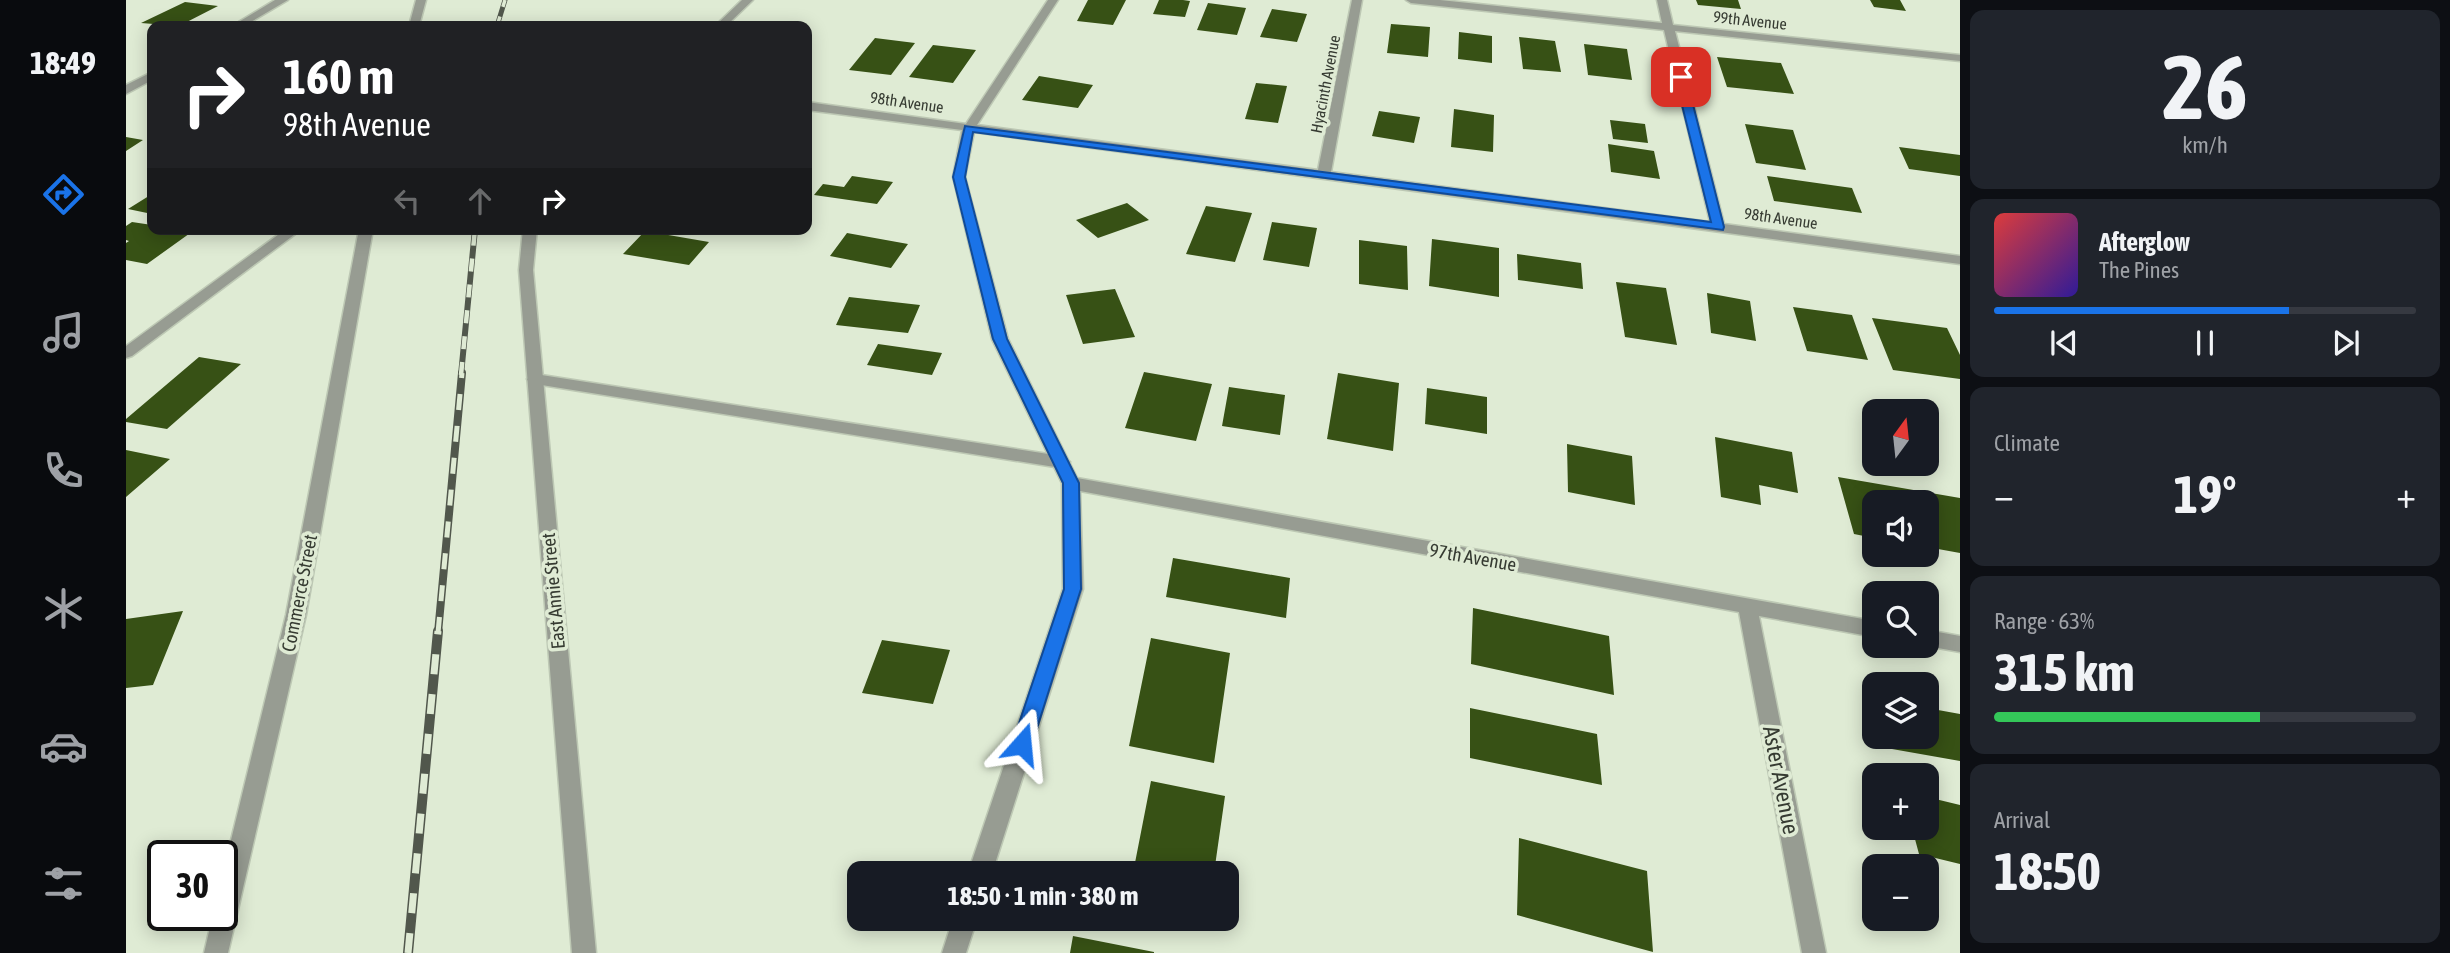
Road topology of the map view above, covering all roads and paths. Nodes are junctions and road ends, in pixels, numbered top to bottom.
1 (283, 0) edge
2 (421, 0) edge
3 (748, 0) edge
4 (1053, 0) edge
5 (1357, 0) edge
6 (1411, 0) edge
7 (1662, 0) edge
8 (246, 21) edge
9 (415, 21) edge
10 (725, 21) edge
11 (1668, 27) junction
12 (1960, 58) edge
13 (147, 78) edge
14 (126, 90) edge
15 (812, 107) edge
16 (969, 128) junction
17 (1324, 174) junction
18 (1718, 227) junction
19 (287, 235) edge
20 (365, 235) edge
21 (529, 235) edge
22 (1960, 260) edge
23 (126, 353) edge
24 (535, 379) junction
25 (1061, 462) junction
26 (1071, 483) junction
27 (1748, 608) junction
28 (1862, 627) edge
29 (1939, 640) edge
30 (1960, 644) edge
31 (984, 861) edge
32 (961, 931) edge
33 (216, 953) edge
34 (584, 953) edge
35 (954, 953) edge
36 (1814, 953) edge

1 - 8 street
2 - 9 street
3 - 10 street
4 - 16 street
5 - 17 street, Hyacinth Avenue
6 - 11 street, 99th Avenue
7 - 11 street
11 - 12 street, 99th Avenue
11 - 18 street
13 - 14 street
15 - 16 street, 98th Avenue
16 - 17 street, 98th Avenue
16 - 25 street
17 - 18 street, 98th Avenue
18 - 22 street, 98th Avenue
19 - 23 street
20 - 33 street, Commerce Street
21 - 24 street, East Annie Street
24 - 25 street
24 - 34 street, East Annie Street
25 - 26 street
26 - 27 street, 97th Avenue
26 - 31 street
27 - 28 street, 97th Avenue
27 - 36 street, Aster Avenue
29 - 30 street
32 - 35 street

